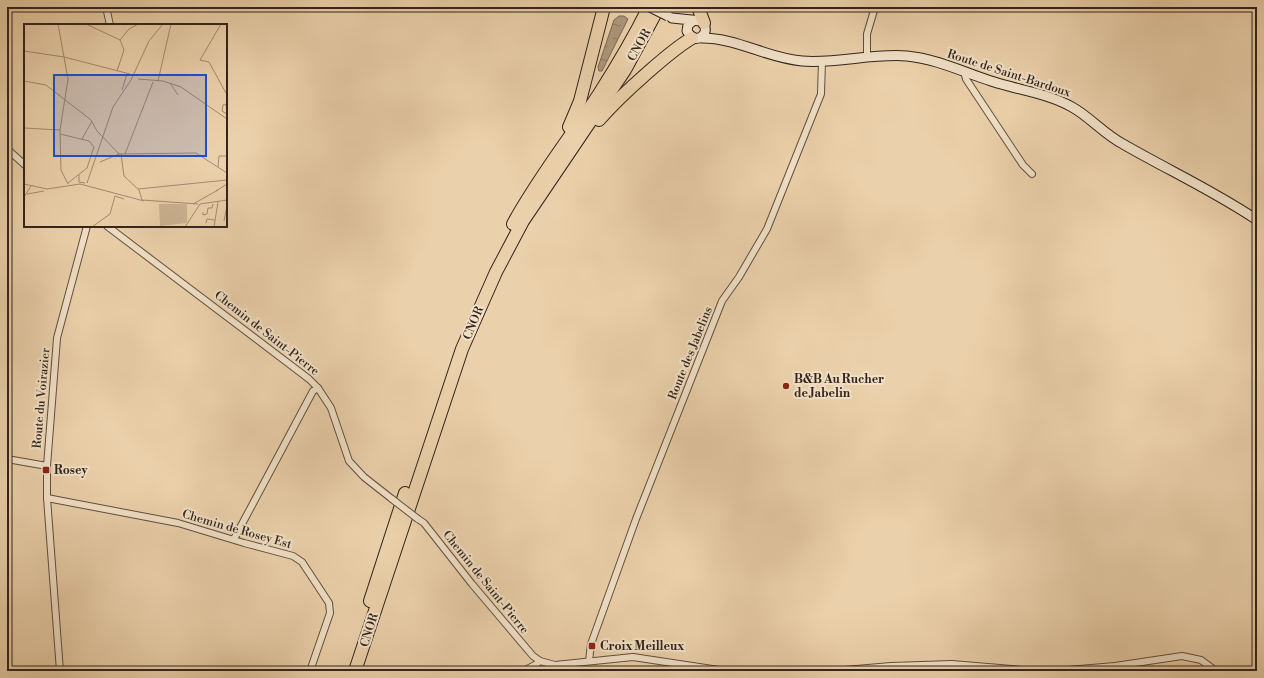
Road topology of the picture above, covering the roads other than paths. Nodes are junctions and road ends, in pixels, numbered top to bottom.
1 (106, 7) edge
2 (604, 7) edge
3 (649, 7) edge
4 (698, 7) edge
5 (875, 7) edge
6 (666, 14) edge
7 (110, 24) edge
8 (701, 24) junction
9 (694, 36) junction
10 (724, 39) junction
11 (868, 56) junction
12 (822, 61) junction
13 (964, 71) junction
14 (7, 149) edge
15 (24, 164) edge
16 (1032, 174) dead end
17 (554, 175) junction
18 (526, 201) junction
19 (1257, 220) edge
20 (87, 227) edge
21 (108, 227) edge
22 (318, 388) junction
23 (7, 460) edge
24 (47, 466) junction
25 (47, 498) junction
26 (234, 539) junction
27 (540, 661) junction
28 (589, 661) junction
29 (556, 668) edge
30 (60, 671) edge
31 (310, 671) edge
32 (347, 671) edge
33 (355, 671) edge
34 (523, 671) edge
35 (735, 671) edge
36 (833, 671) edge
37 (1035, 671) edge
38 (1056, 671) edge
39 (1216, 671) edge

1 - 7 street
2 - 18 highway
3 - 6 street, Route de Saint-Bardoux, bridge
3 - 18 highway, CNOR
4 - 8 highway
5 - 11 street
6 - 8 street, Route de Saint-Bardoux
6 - 9 street, Route de Saint-Bardoux
6 - 17 highway, CNOR
8 - 9 street
8 - 9 street
8 - 10 street, Route de Saint-Bardoux
9 - 10 street, Route de Saint-Bardoux
9 - 17 highway
10 - 12 street, Route de Saint-Bardoux
11 - 12 street, Route de Saint-Bardoux
11 - 13 street, Route de Saint-Bardoux
12 - 28 street, Route des Jabelins
13 - 16 street
13 - 19 street, Route de Saint-Bardoux
14 - 15 street
17 - 33 highway, CNOR
18 - 32 highway, CNOR
20 - 24 street, Route du Voirazier
21 - 22 street, Chemin de Saint-Pierre
22 - 26 street
22 - 27 street, Chemin de Saint-Pierre, bridge
23 - 24 street
24 - 25 street, Route du Voirazier
25 - 26 street, Chemin de Rosey Est
25 - 30 street, Route du Voirazier
26 - 31 street, Chemin de Rosey Est
27 - 29 street
27 - 34 street
28 - 29 street
28 - 35 street
36 - 37 street
38 - 39 street

